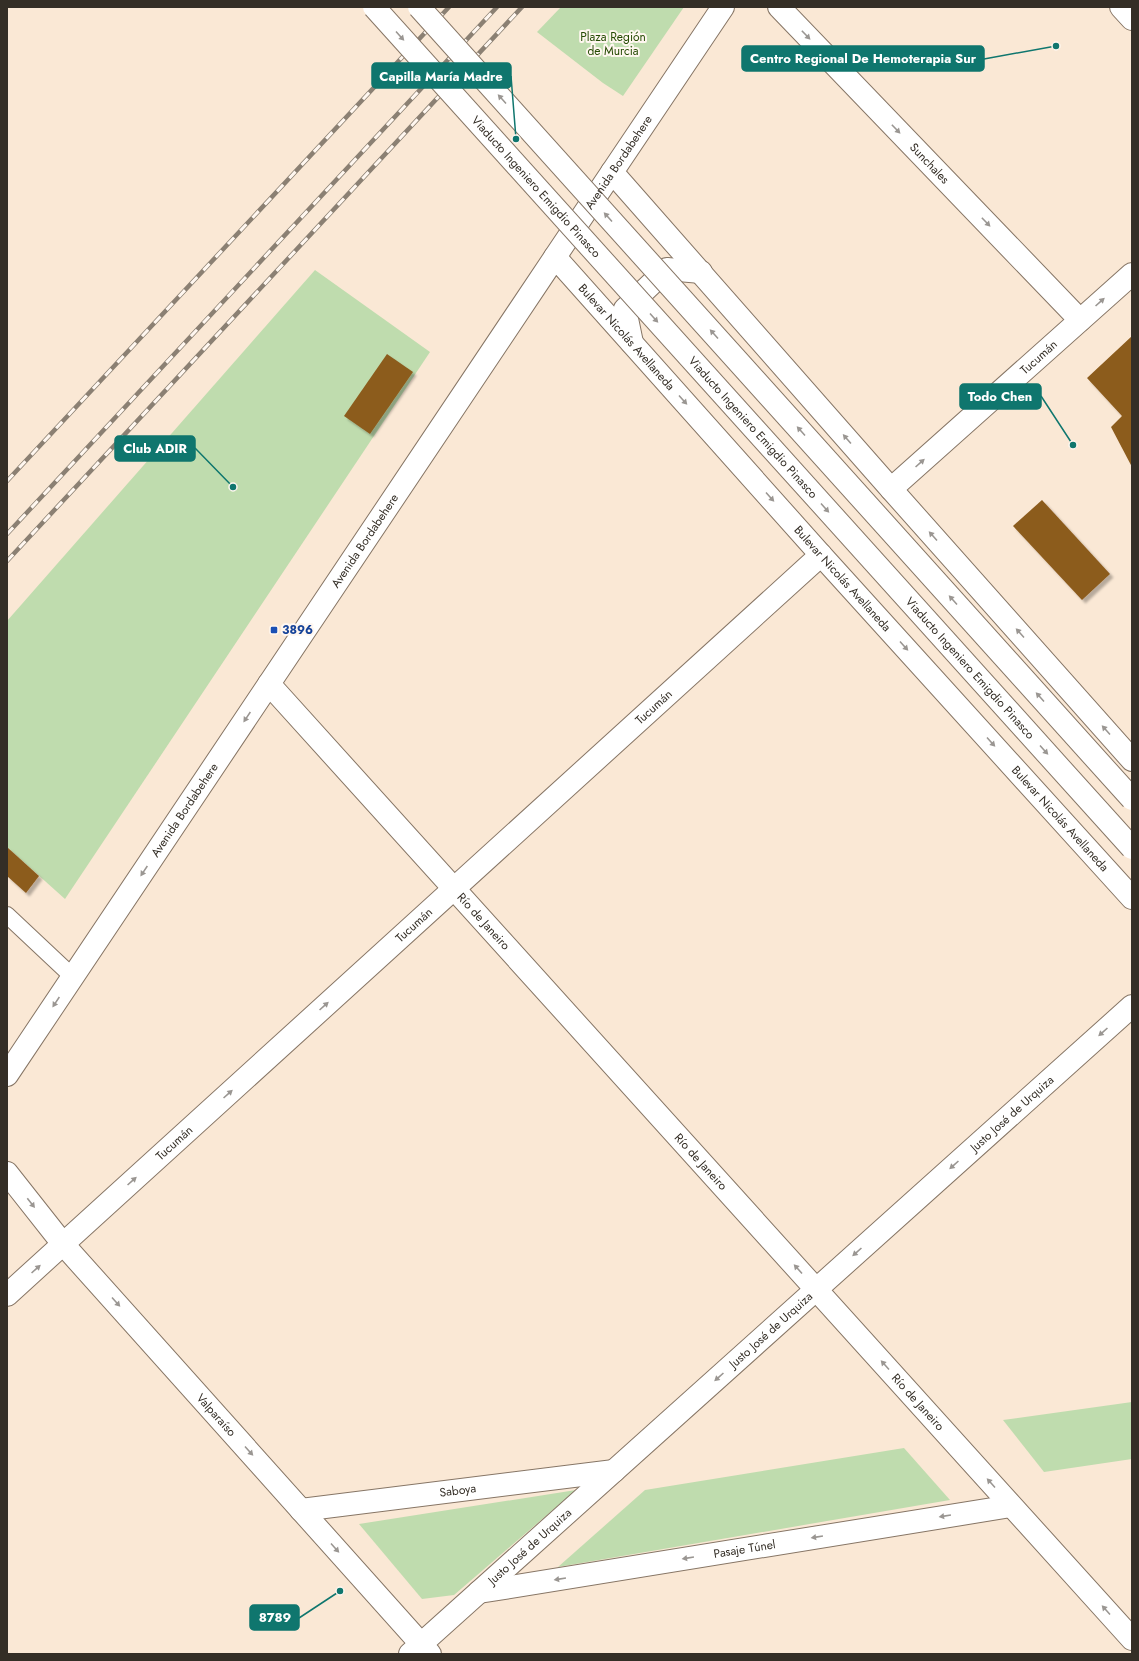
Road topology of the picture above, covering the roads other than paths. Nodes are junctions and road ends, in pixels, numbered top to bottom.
1 (374, 7) edge
2 (419, 7) edge
3 (723, 7) edge
4 (779, 7) edge
5 (1121, 7) edge
6 (1132, 19) edge
7 (612, 172) junction
8 (555, 256) junction
9 (701, 272) junction
10 (1132, 274) edge
11 (1080, 320) junction
12 (632, 343) junction
13 (891, 489) junction
14 (821, 554) junction
15 (269, 684) junction
16 (1132, 760) edge
17 (1132, 799) edge
18 (1132, 848) edge
19 (454, 888) junction
20 (1132, 898) edge
21 (7, 915) edge
22 (73, 977) junction
23 (1132, 1006) edge
24 (7, 1075) edge
25 (7, 1173) edge
26 (63, 1244) junction
27 (816, 1289) junction
28 (7, 1295) edge
29 (614, 1471) junction
30 (1011, 1506) junction
31 (301, 1510) junction
32 (479, 1592) junction
33 (1132, 1639) edge
34 (420, 1651) edge

1 -> 18 street, Viaducto Ingeniero Emigdio Pinasco, bridge
17 -> 2 street, bridge
3 - 7 street, Avenida Bordabehere
4 -> 11 street, Sunchales
5 - 6 street
7 - 8 street, Avenida Bordabehere
7 - 9 street
8 - 12 street, Bulevar Nicolás Avellaneda
8 - 15 street, Avenida Bordabehere
9 - 12 street
13 -> 9 street
11 -> 10 street, Tucumán
13 -> 11 street, Tucumán
12 -> 14 street, Bulevar Nicolás Avellaneda
16 -> 13 street
14 - 19 street, Tucumán
14 -> 20 street, Bulevar Nicolás Avellaneda
15 - 19 street, Río de Janeiro
15 -> 22 street, Avenida Bordabehere
26 -> 19 street, Tucumán
27 -> 19 street, Río de Janeiro
21 - 22 lane
22 -> 24 street, Avenida Bordabehere
23 -> 27 street, Justo José de Urquiza
25 -> 26 street, Valparaíso
28 -> 26 street, Tucumán
26 -> 31 street, Valparaíso
27 -> 29 street, Justo José de Urquiza
30 -> 27 street, Río de Janeiro
29 - 31 street, Saboya
29 - 32 street, Justo José de Urquiza
30 -> 32 street, Pasaje Túnel
33 -> 30 street, Río de Janeiro
31 -> 34 street, Valparaíso
32 - 34 street, Justo José de Urquiza

